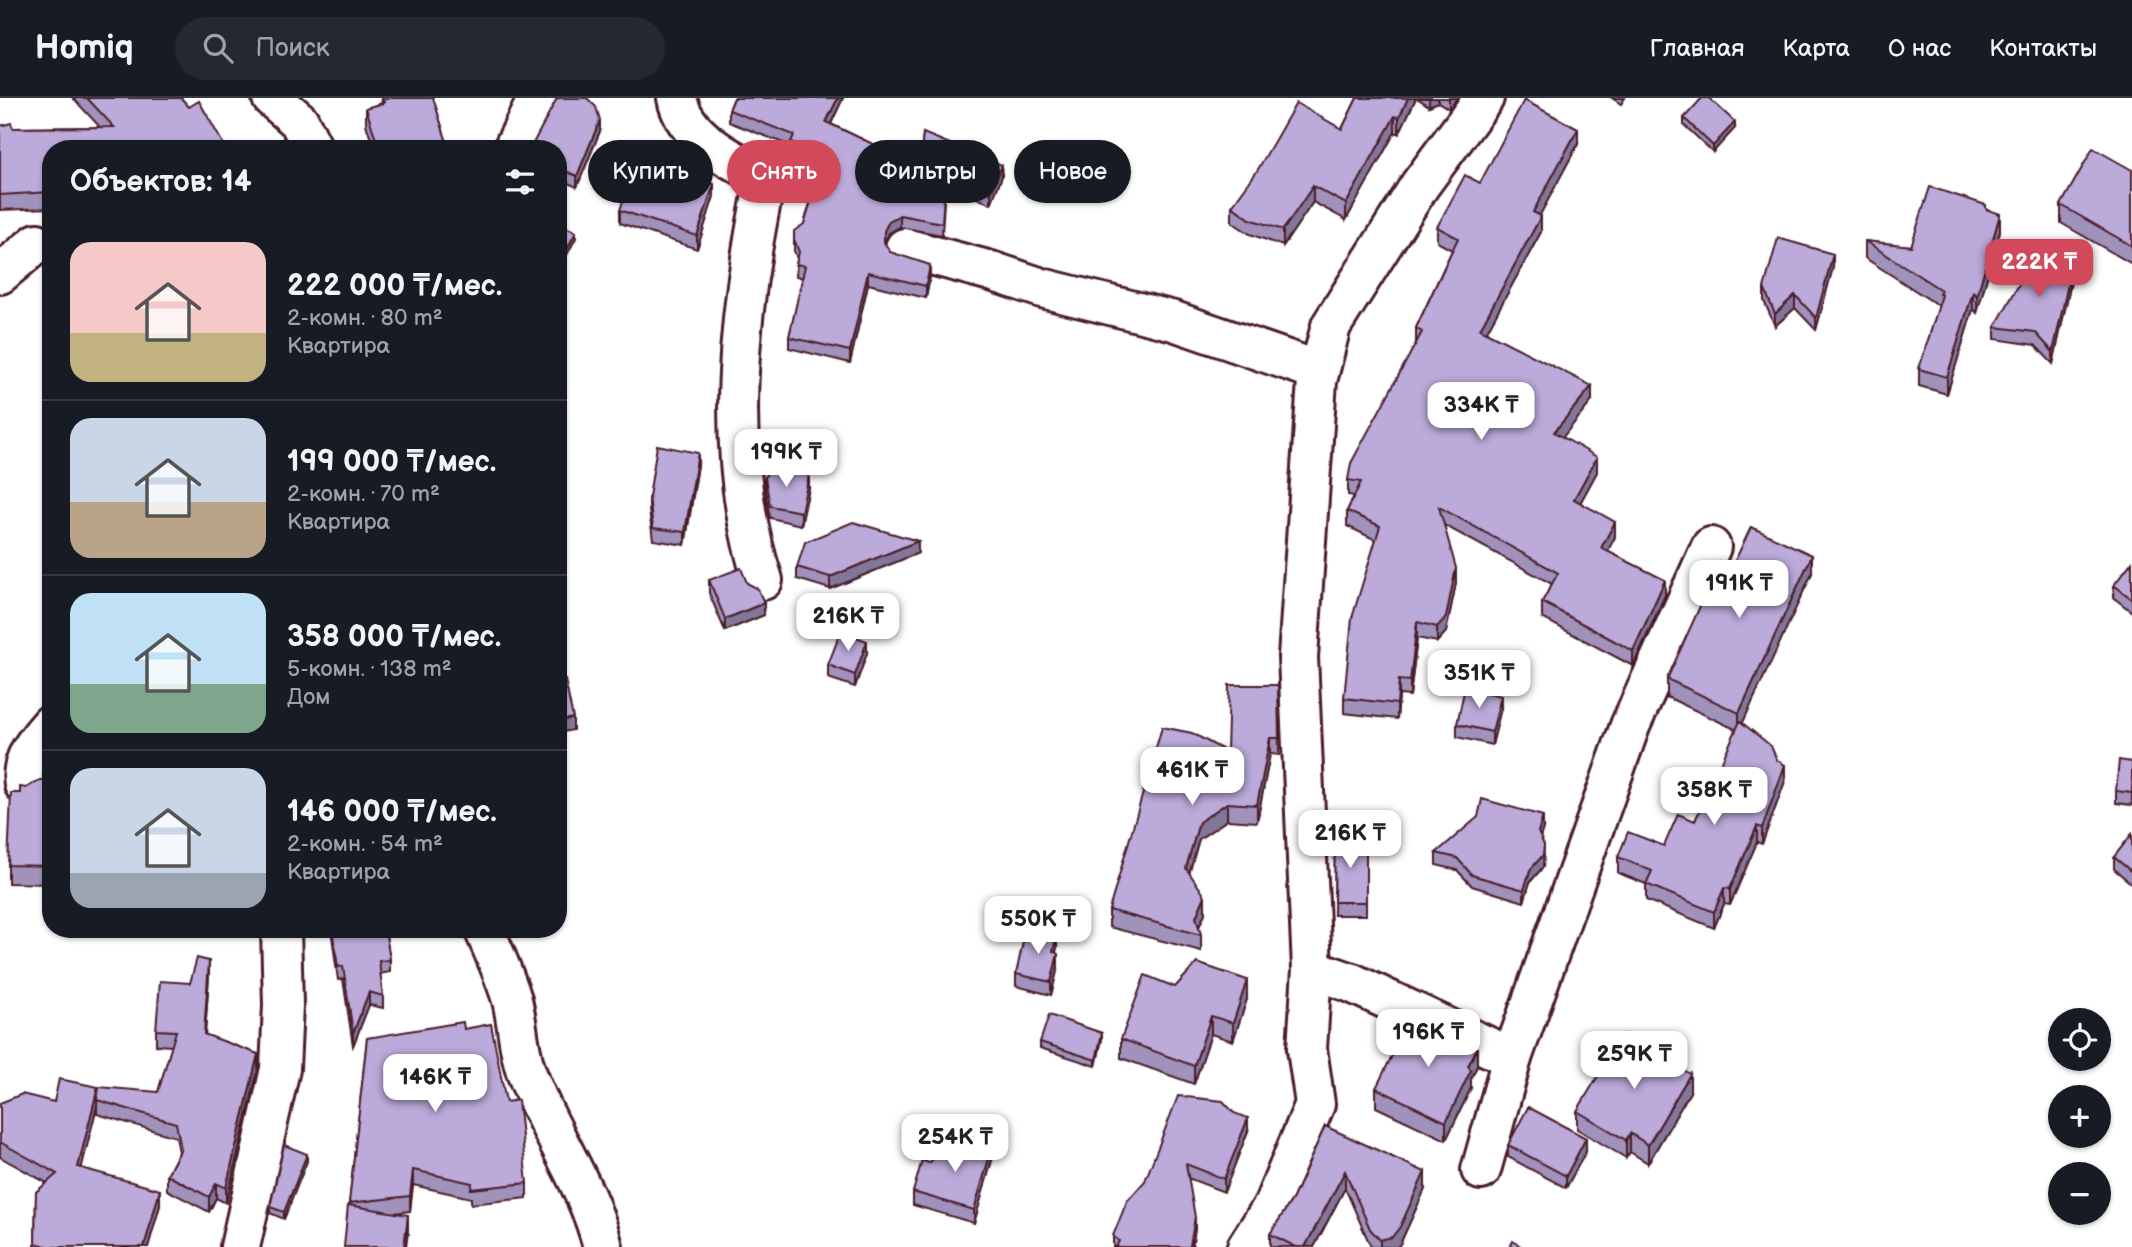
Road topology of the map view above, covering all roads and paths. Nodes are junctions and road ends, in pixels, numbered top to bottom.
1 (538, 98) edge
2 (677, 98) edge
3 (1484, 98) edge
4 (517, 140) edge
5 (37, 243) dead end
6 (905, 248) dead end
7 (0, 274) edge
8 (1319, 370) junction
9 (1711, 547) dead end
10 (763, 580) dead end
11 (42, 735) edge
12 (24, 784) dead end
13 (281, 938) edge
14 (488, 938) edge
15 (1312, 970) junction
16 (1512, 1058) junction
17 (1480, 1170) dead end
18 (240, 1247) edge
19 (603, 1247) edge
20 (1247, 1247) edge

1 - 4 street
2 - 10 street
3 - 8 street
5 - 7 street
6 - 8 street
8 - 15 street
9 - 16 street
11 - 12 street
13 - 18 street
14 - 19 street
15 - 16 street
15 - 20 street
16 - 17 street

